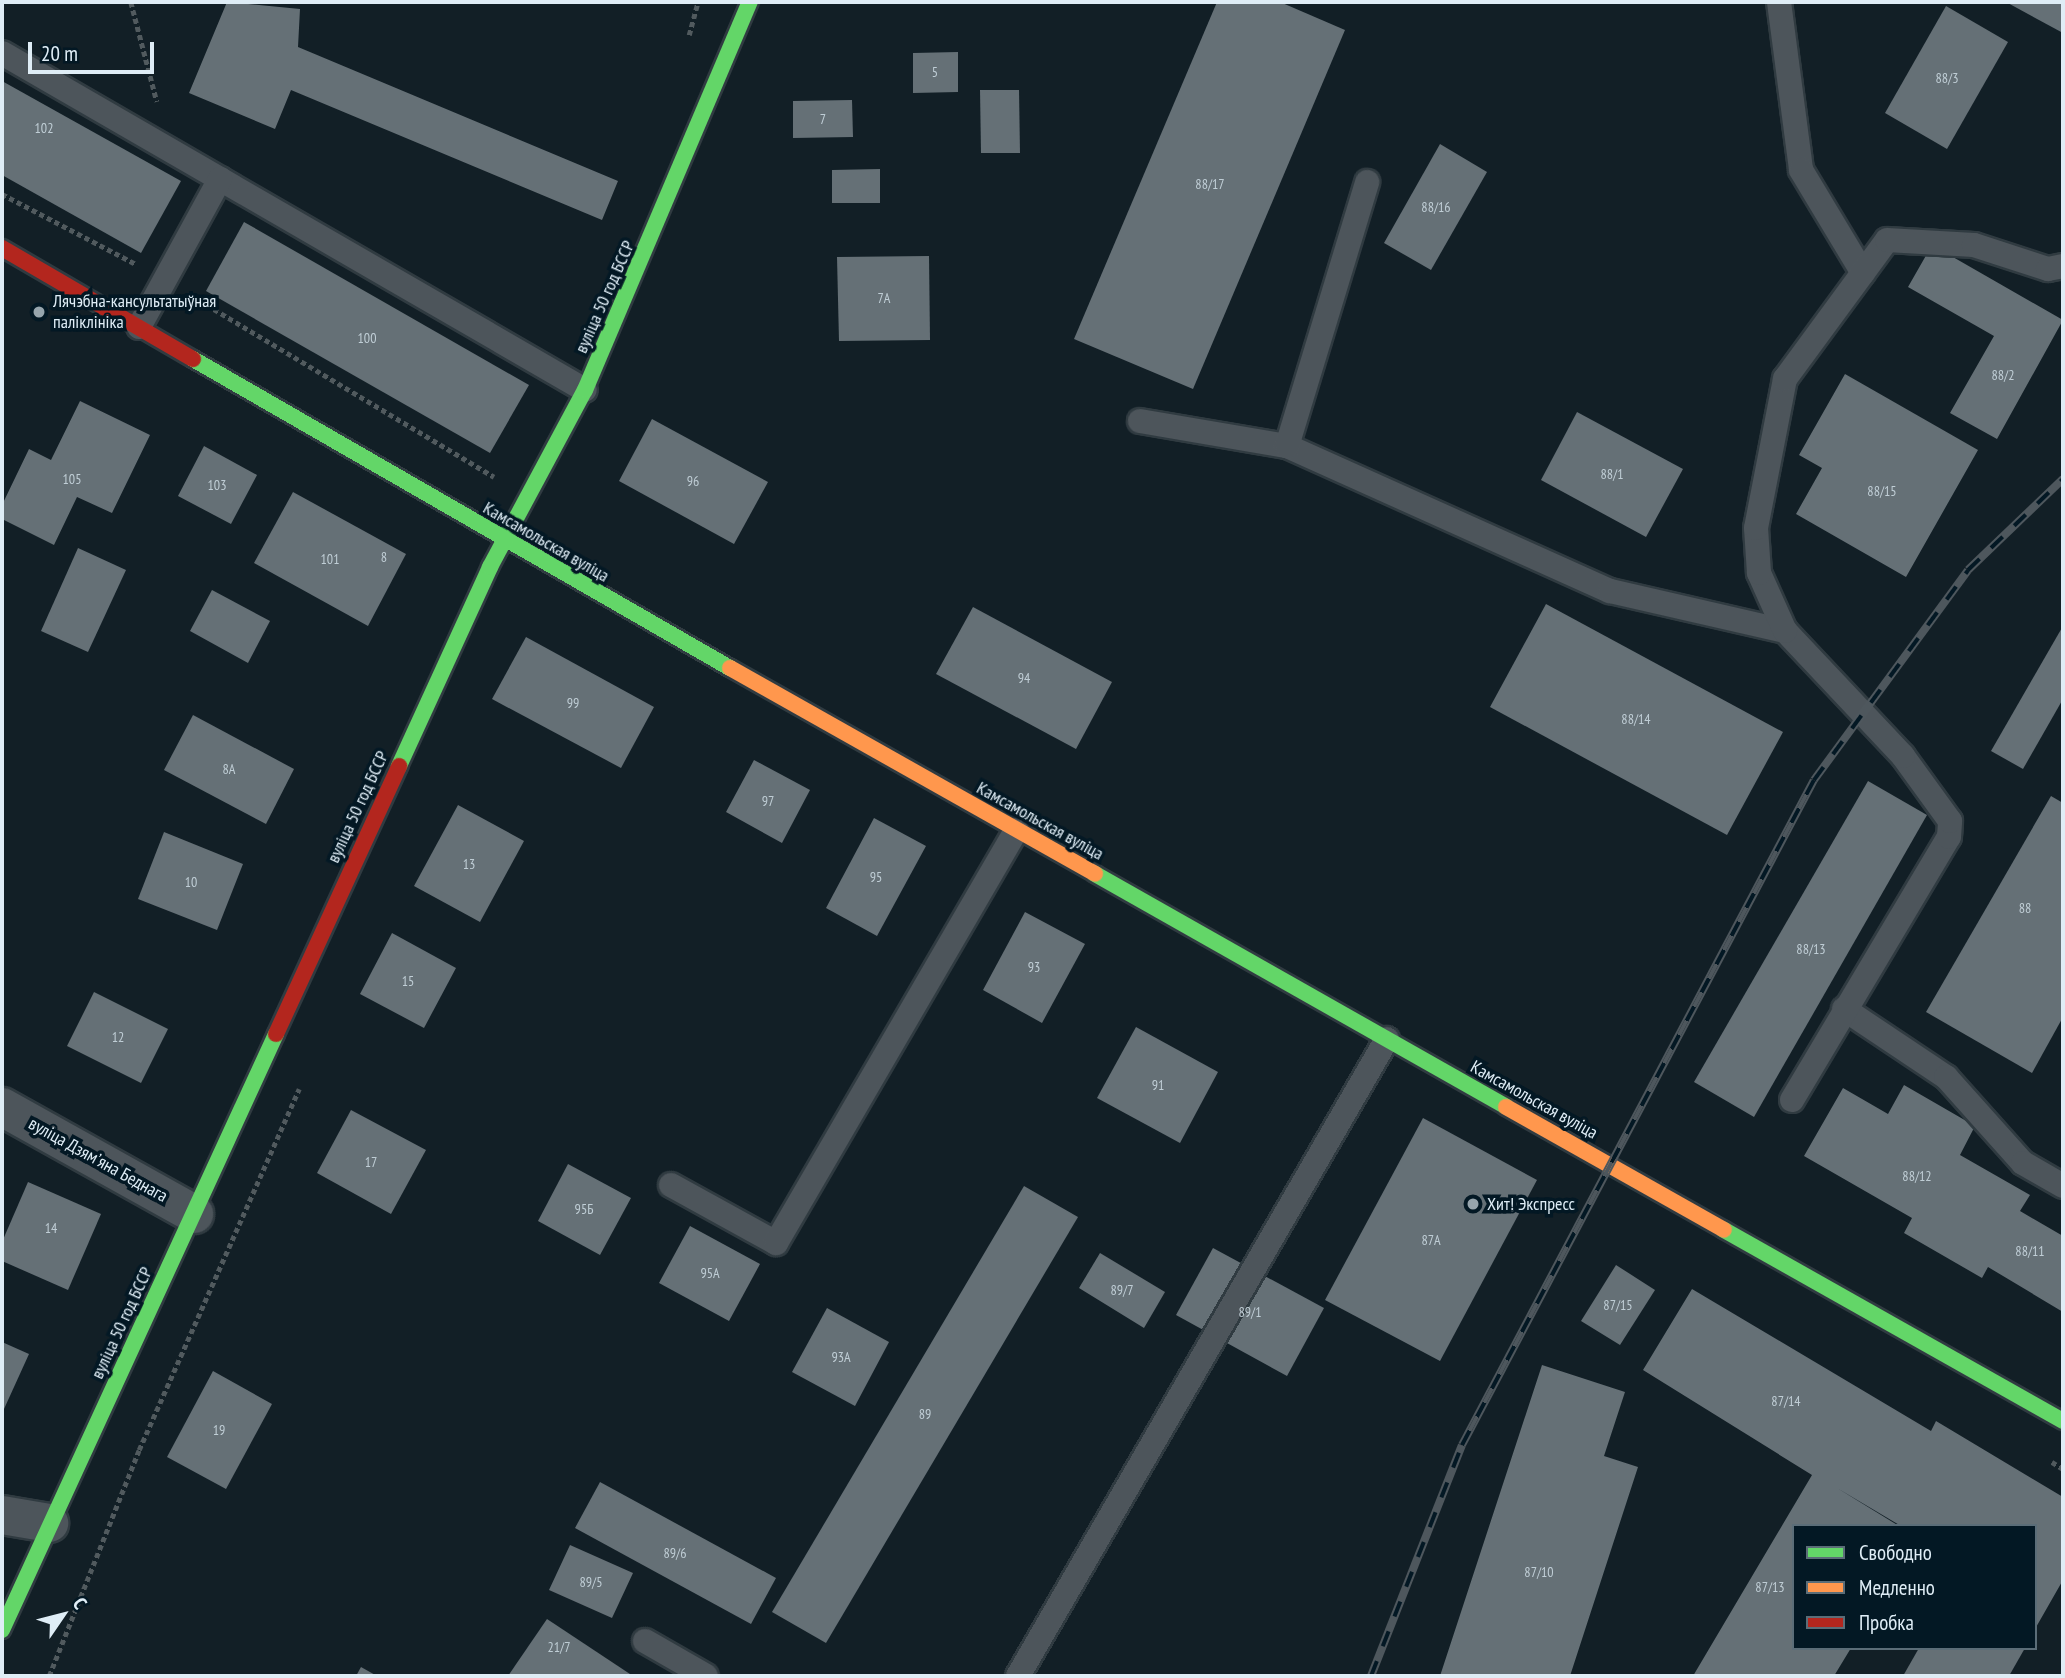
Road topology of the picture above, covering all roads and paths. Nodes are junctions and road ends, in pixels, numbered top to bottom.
1 (750, 2) edge
2 (1779, 2) edge
3 (2, 53) edge
4 (220, 179) junction
5 (1367, 182) dead end
6 (2, 194) edge
7 (2, 248) edge
8 (2063, 266) edge
9 (1863, 273) junction
10 (164, 279) junction
11 (139, 327) junction
12 (584, 390) junction
13 (1140, 421) dead end
14 (1287, 446) junction
15 (496, 479) dead end
16 (503, 540) junction
17 (1785, 631) junction
18 (1016, 830) junction
19 (1844, 1009) junction
20 (1387, 1039) junction
21 (1792, 1100) dead end
22 (2, 1107) edge
23 (671, 1185) dead end
24 (2063, 1186) edge
25 (194, 1214) junction
26 (2063, 1421) edge
27 (2, 1515) edge
28 (50, 1523) junction
29 (2, 1630) edge
30 (645, 1641) dead end
31 (706, 1676) edge
32 (1018, 1676) edge

1 - 12 main road, вуліца 50 год БССР
2 - 9 lane
3 - 4 lane
4 - 10 lane
4 - 12 lane
5 - 14 lane
6 - 10 path
7 - 11 main road, Камсамольская вуліца
8 - 9 lane
9 - 17 lane
10 - 11 lane
10 - 15 path
11 - 16 main road, Камсамольская вуліца
12 - 16 main road, вуліца 50 год БССР
13 - 14 lane
14 - 17 lane
16 - 18 main road, Камсамольская вуліца
16 - 25 main road, вуліца 50 год БССР
17 - 19 lane
18 - 20 main road, Камсамольская вуліца
18 - 23 lane
19 - 21 lane
19 - 24 lane
20 - 26 main road, Камсамольская вуліца
20 - 32 lane
22 - 25 street, вуліца Дзямʼяна Беднага
25 - 28 main road, вуліца 50 год БССР
27 - 28 street
28 - 29 main road, вуліца 50 год БССР
30 - 31 lane

